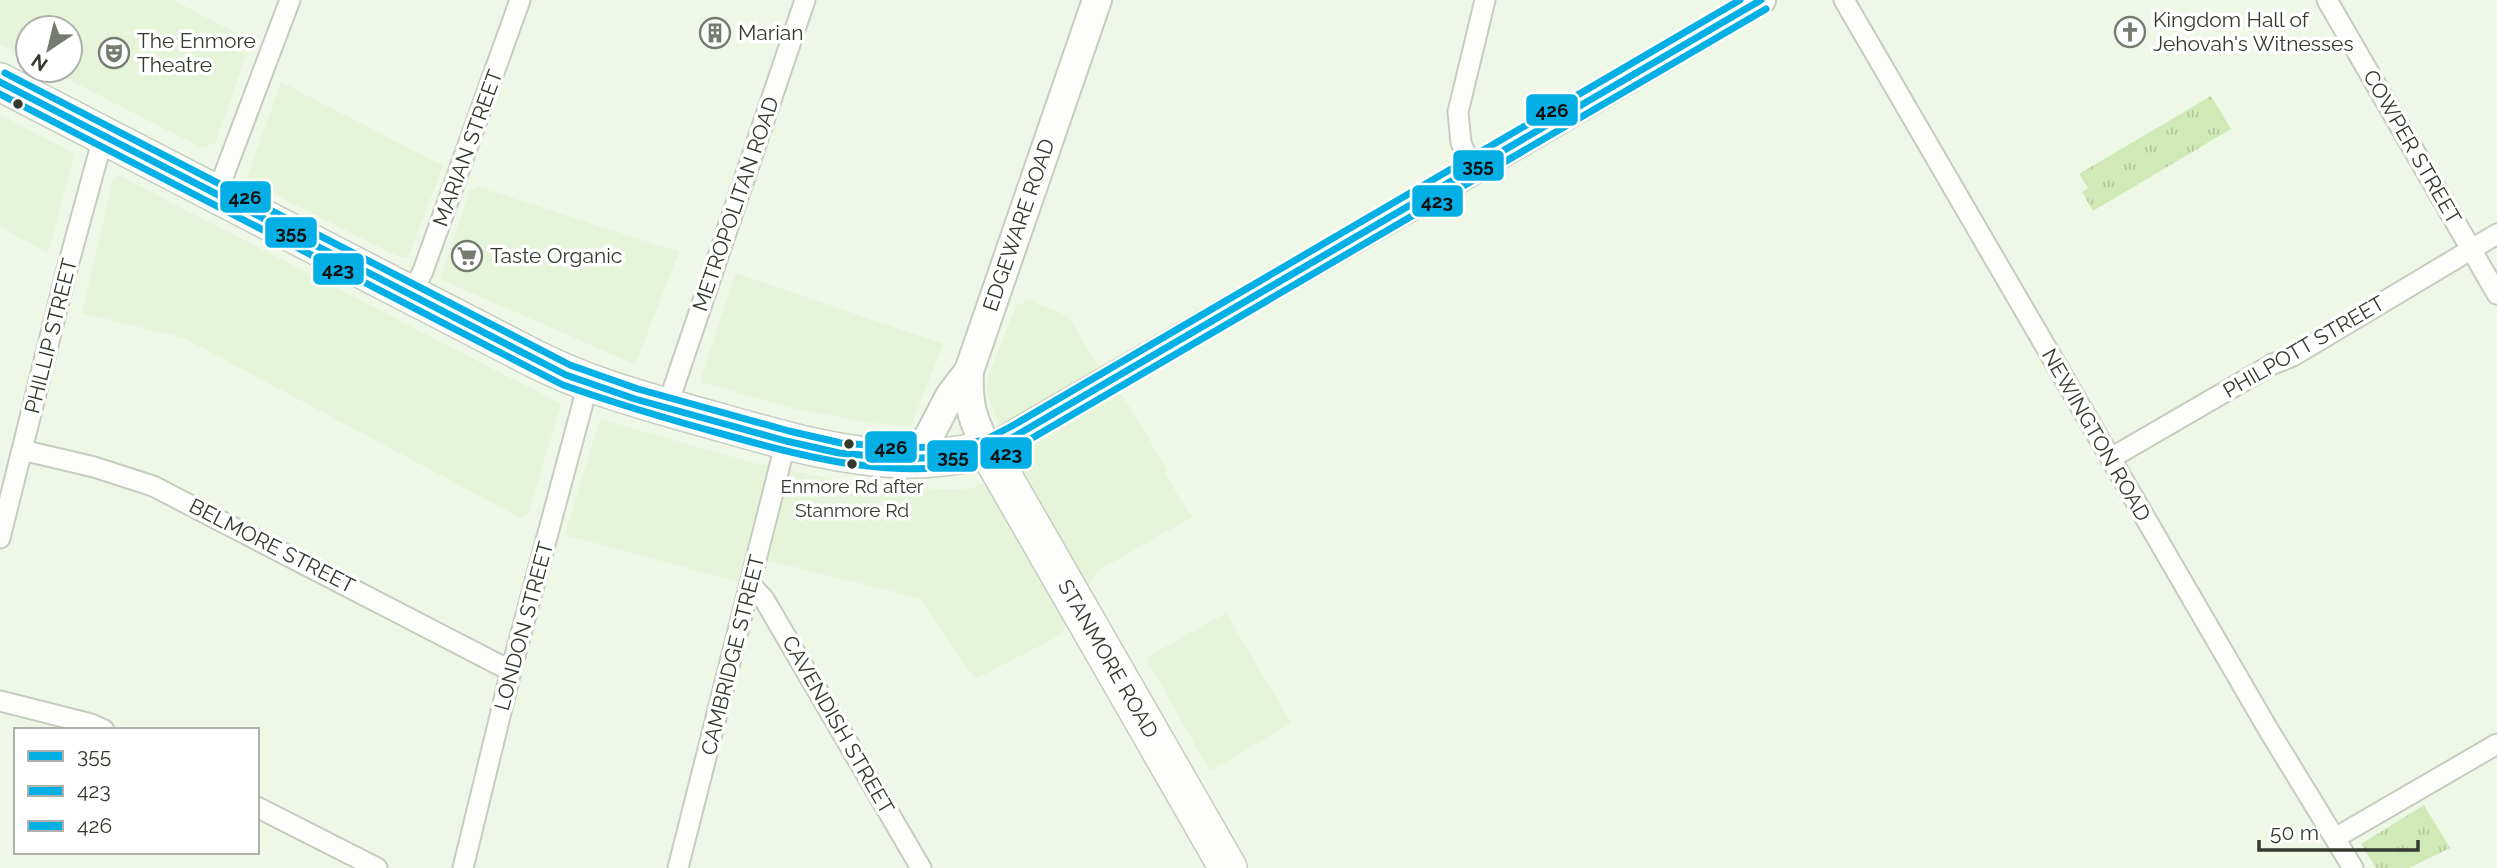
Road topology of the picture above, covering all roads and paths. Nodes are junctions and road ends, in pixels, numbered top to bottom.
1 (290, 0) edge
2 (520, 0) edge
3 (805, 0) edge
4 (1097, 0) edge
5 (1485, 0) edge
6 (1761, 0) edge
7 (1844, 0) edge
8 (2327, 0) edge
9 (0, 82) edge
10 (104, 134) junction
11 (1473, 170) junction
12 (217, 193) junction
13 (2497, 234) edge
14 (2471, 250) junction
15 (411, 294) junction
16 (2497, 294) edge
17 (969, 371) junction
18 (588, 384) junction
19 (667, 407) junction
20 (786, 442) junction
21 (22, 450) junction
22 (988, 450) junction
23 (2111, 458) junction
24 (907, 459) junction
25 (0, 538) edge
26 (751, 585) junction
27 (511, 671) junction
28 (0, 701) edge
29 (97, 728) edge
30 (2497, 744) edge
31 (259, 808) edge
32 (2335, 838) junction
33 (1223, 866) edge
34 (377, 868) edge
35 (463, 868) edge
36 (678, 868) edge
37 (922, 868) edge
38 (2353, 868) edge

1 - 12 street
2 - 15 street, MARIAN STREET
3 - 19 street, METROPOLITAN ROAD
4 - 17 main road, EDGEWARE ROAD
5 - 11 street
6 - 11 main road
7 - 23 street, NEWINGTON ROAD
8 - 14 street, COWPER STREET
9 - 10 highway
10 - 12 highway
10 - 21 street, PHILLIP STREET
11 - 22 main road
12 - 15 highway
13 - 14 street, PHILPOTT STREET
14 - 16 street, COWPER STREET
14 - 23 street, PHILPOTT STREET
15 - 18 highway
17 - 22 main road, EDGEWARE ROAD
17 - 24 main road
18 - 19 highway
18 - 27 street, LONDON STREET
19 - 20 highway
20 - 24 highway
20 - 26 street, CAMBRIDGE STREET
21 - 25 street, PHILLIP STREET
21 - 27 street, BELMORE STREET
22 - 24 highway
22 - 33 highway, STANMORE ROAD
23 - 32 street, NEWINGTON ROAD
26 - 36 street, CAMBRIDGE STREET
26 - 37 street, CAVENDISH STREET
27 - 35 street, LONDON STREET
28 - 29 street
30 - 32 street
31 - 34 street
32 - 38 street, NEWINGTON ROAD

